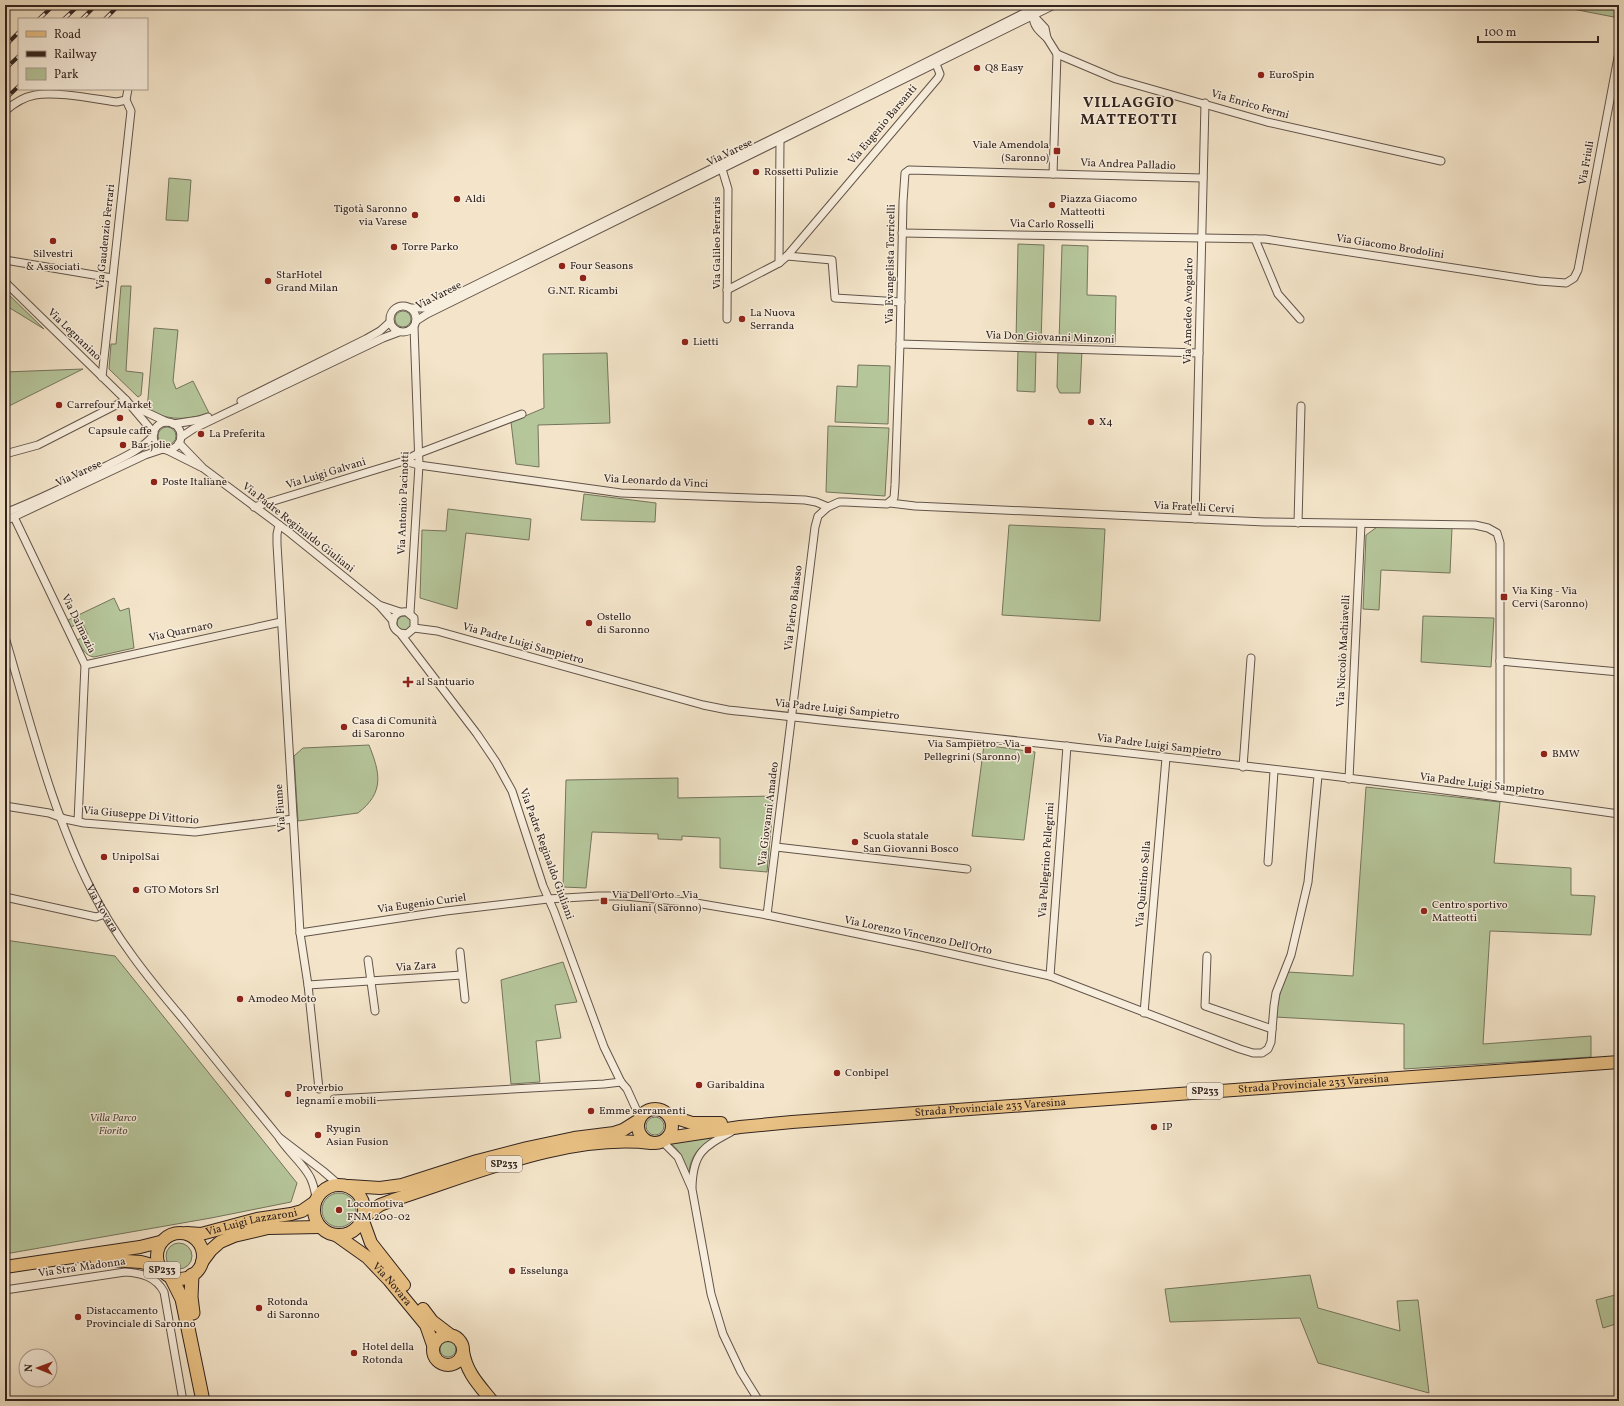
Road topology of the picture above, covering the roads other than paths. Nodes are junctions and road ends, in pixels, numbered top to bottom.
1 (1040, 5) edge
2 (1054, 5) edge
3 (1033, 15) junction
4 (1619, 52) edge
5 (1056, 54) junction
6 (936, 64) junction
7 (128, 90) edge
8 (126, 100) junction
9 (1205, 104) junction
10 (5, 111) edge
11 (780, 140) junction
12 (1441, 161) dead end
13 (722, 169) junction
14 (1053, 174) junction
15 (1203, 178) junction
16 (902, 233) junction
17 (1202, 238) junction
18 (1255, 239) junction
19 (787, 256) junction
20 (5, 260) edge
21 (779, 264) junction
22 (112, 278) junction
23 (1574, 278) joint
24 (5, 282) edge
25 (727, 290) junction
26 (901, 302) junction
27 (410, 308) junction
28 (1300, 318) dead end
29 (728, 319) dead end
30 (390, 322) junction
31 (415, 324) junction
32 (401, 332) junction
33 (900, 344) junction
34 (415, 345) junction
35 (1199, 353) junction
36 (102, 377) junction
37 (127, 402) junction
38 (1301, 406) dead end
39 (522, 414) dead end
40 (170, 423) junction
41 (153, 435) junction
42 (180, 440) junction
43 (165, 450) junction
44 (5, 454) edge
45 (417, 454) junction
46 (404, 461) junction
47 (419, 465) junction
48 (203, 468) junction
49 (890, 503) junction
50 (254, 507) junction
51 (828, 507) junction
52 (5, 513) edge
53 (14, 517) junction
54 (1195, 519) junction
55 (5, 521) edge
56 (1298, 523) junction
57 (1362, 524) junction
58 (279, 525) junction
59 (379, 605) junction
60 (400, 612) junction
61 (410, 613) junction
62 (393, 621) junction
63 (281, 622) junction
64 (413, 627) junction
65 (400, 633) junction
66 (5, 637) edge
67 (414, 654) junction
68 (1251, 658) dead end
69 (1500, 661) junction
70 (86, 665) junction
71 (1619, 672) edge
72 (792, 717) junction
73 (1067, 746) junction
74 (1166, 758) junction
75 (1243, 767) junction
76 (1274, 770) junction
77 (1318, 776) junction
78 (1349, 779) junction
79 (1500, 797) junction
80 (5, 806) edge
81 (1619, 814) edge
82 (59, 816) junction
83 (293, 819) junction
84 (78, 821) junction
85 (776, 847) junction
86 (1268, 862) dead end
87 (967, 869) dead end
88 (5, 897) edge
89 (548, 899) junction
90 (105, 914) junction
91 (767, 915) junction
92 (300, 933) junction
93 (460, 952) dead end
94 (1207, 956) dead end
95 (368, 960) dead end
96 (462, 975) junction
97 (1050, 976) junction
98 (371, 981) junction
99 (308, 985) junction
100 (465, 999) dead end
101 (375, 1011) dead end
102 (1144, 1012) junction
103 (1272, 1029) junction
104 (1619, 1062) edge
105 (621, 1082) junction
106 (319, 1089) dead end
107 (334, 1099) dead end
108 (670, 1116) junction
109 (640, 1118) junction
110 (792, 1122) junction
111 (740, 1127) junction
112 (278, 1136) junction
113 (661, 1141) junction
114 (344, 1185) junction
115 (692, 1189) junction
116 (316, 1200) junction
117 (363, 1219) junction
118 (320, 1226) junction
119 (186, 1233) junction
120 (336, 1235) junction
121 (160, 1242) junction
122 (70, 1257) junction
123 (202, 1262) junction
124 (5, 1267) edge
125 (160, 1267) junction
126 (192, 1275) junction
127 (171, 1277) junction
128 (5, 1290) edge
129 (449, 1334) junction
130 (433, 1345) junction
131 (463, 1351) junction
132 (450, 1365) junction
133 (474, 1380) junction
134 (491, 1400) edge
135 (183, 1401) edge
136 (203, 1401) edge
137 (211, 1401) edge
138 (759, 1401) edge

1 - 27 street, Via Varese
2 - 3 street, Via Varese
3 - 5 street
3 - 6 street, Via Varese
4 - 23 street, Via Friuli
5 - 9 street, Via Enrico Fermi
5 - 14 street
6 - 11 street, Via Varese
6 - 19 street, Via Eugenio Barsanti
7 - 8 street
8 - 10 street
8 - 22 street, Via Gaudenzio Ferrari
9 - 12 street, Via Enrico Fermi
9 - 15 street, Via Amedeo Avogadro
11 - 13 street, Via Varese
11 - 21 street
13 - 25 street, Via Galileo Ferraris
13 - 31 street, Via Varese
14 - 15 street, Via Andrea Palladio
14 - 16 street, Via Evangelista Torricelli
15 - 17 street, Via Amedeo Avogadro
16 - 17 street, Via Carlo Rosselli
16 - 26 street, Via Evangelista Torricelli
17 - 18 street, Via Giacomo Brodolini
17 - 35 street, Via Amedeo Avogadro
18 - 23 street, Via Giacomo Brodolini
18 - 28 street
19 - 21 street, Via Eugenio Barsanti
19 - 26 street
20 - 22 street
21 - 25 street, Via Eugenio Barsanti
22 - 36 street, Via Gaudenzio Ferrari
24 - 36 street, Via Legnanino
25 - 29 street, Via Galileo Ferraris
26 - 33 street, Via Evangelista Torricelli
27 - 30 street
27 - 31 street
30 - 32 street
30 - 40 street
31 - 32 street
31 - 34 street, Via Antonio Pacinotti
32 - 34 street
32 - 42 street
33 - 35 street, Via Don Giovanni Minzoni
33 - 49 street, Via Evangelista Torricelli
34 - 45 street, Via Antonio Pacinotti
35 - 54 street, Via Amedeo Avogadro
36 - 37 street, Via Legnanino
37 - 40 street, Via Legnanino
37 - 41 street, Via Legnanino
37 - 44 street
38 - 56 street
39 - 45 street, Via Luigi Galvani
40 - 41 street
40 - 42 street
41 - 43 street
41 - 52 street, Via Varese
42 - 43 street
42 - 48 street, Via Padre Reginaldo Giuliani
43 - 48 street, Via Padre Reginaldo Giuliani
43 - 53 street, Via Varese
45 - 46 street, Via Luigi Galvani
45 - 47 street, Via Antonio Pacinotti
46 - 47 street
46 - 50 street, Via Luigi Galvani
47 - 51 street, Via Leonardo da Vinci
47 - 61 street, Via Antonio Pacinotti
48 - 50 street, Via Padre Reginaldo Giuliani
49 - 51 street
49 - 54 street, Via Fratelli Cervi
50 - 58 street, Via Padre Reginaldo Giuliani
51 - 72 street, Via Pietro Balasso
53 - 55 street, Via Varese
53 - 70 street, Via Dalmazia
54 - 56 street, Via Fratelli Cervi
56 - 57 street, Via Fratelli Cervi
57 - 69 street, Via Fratelli Cervi
57 - 78 street, Via Niccolò Machiavelli
58 - 59 street, Via Padre Reginaldo Giuliani
58 - 63 street, Via Fiume
59 - 60 street, Via Padre Reginaldo Giuliani
59 - 62 street, Via Padre Reginaldo Giuliani
60 - 61 street, Via Padre Reginaldo Giuliani
60 - 62 street
61 - 64 street, Via Padre Reginaldo Giuliani
62 - 65 street, Via Padre Reginaldo Giuliani
63 - 70 street, Via Quarnaro
63 - 83 street, Via Fiume
64 - 65 street
64 - 67 street, Via Padre Reginaldo Giuliani
64 - 72 street, Via Padre Luigi Sampietro
65 - 67 street, Via Padre Reginaldo Giuliani
66 - 82 street, Via Novara
67 - 89 street, Via Padre Reginaldo Giuliani
68 - 75 street
69 - 71 street
69 - 79 street
70 - 84 street, Via Dalmazia
72 - 73 street, Via Padre Luigi Sampietro
72 - 85 street, Via Giovanni Amadeo
73 - 74 street, Via Padre Luigi Sampietro
73 - 97 street, Via Pellegrino Pellegrini
74 - 75 street, Via Padre Luigi Sampietro
74 - 102 street, Via Quintino Sella
75 - 76 street, Via Padre Luigi Sampietro
76 - 77 street, Via Padre Luigi Sampietro
76 - 86 street
77 - 78 street, Via Padre Luigi Sampietro
77 - 103 street
78 - 79 street, Via Padre Luigi Sampietro
79 - 81 street, Via Padre Luigi Sampietro
80 - 82 street, Via Giuseppe Di Vittorio
82 - 84 street, Via Giuseppe Di Vittorio
82 - 90 street, Via Novara
83 - 84 street, Via Giuseppe Di Vittorio
83 - 92 street, Via Fiume
85 - 87 street
85 - 91 street, Via Giovanni Amadeo
88 - 90 street
89 - 91 street, Via Lorenzo Vincenzo Dell'Orto
89 - 92 street, Via Eugenio Curiel
89 - 105 street, Via Padre Reginaldo Giuliani
90 - 112 street, Via Novara
91 - 97 street, Via Lorenzo Vincenzo Dell'Orto
92 - 99 street, Via Fiume
93 - 96 street
94 - 103 street
95 - 98 street
96 - 98 street, Via Zara
96 - 100 street
97 - 102 street, Via Lorenzo Vincenzo Dell'Orto
98 - 99 street, Via Zara
98 - 101 street
99 - 106 street, Via Fiume
102 - 103 street, Via Lorenzo Vincenzo Dell'Orto
104 - 110 main road, Strada Provinciale 233 Varesina / SP233
105 - 107 street
105 - 109 street, Via Padre Reginaldo Giuliani
108 - 109 main road, SP233
108 - 110 main road, Strada Provinciale 233 Varesina / SP233
108 - 113 main road
109 - 113 main road
109 - 114 main road, SP233
110 - 111 main road, Strada Provinciale 233 Varesina / SP233
111 - 113 main road, Strada Provinciale 233 Varesina / SP233
111 - 115 street
112 - 114 street, Via Novara
112 - 116 street, Via Novara
113 - 115 street
113 - 117 main road, SP233
114 - 116 main road, SP233
114 - 117 main road
115 - 138 street
116 - 118 main road
116 - 119 main road, Via Luigi Lazzaroni / SP233
117 - 120 main road, SP233
117 - 129 main road, Via Novara
118 - 120 main road
118 - 123 main road, Via Luigi Lazzaroni / SP233
119 - 121 main road, SP233
119 - 123 main road
120 - 130 main road, Via Novara
121 - 122 main road, SP233
121 - 125 main road, SP233
122 - 124 main road, SP233
122 - 125 main road, SP233
123 - 126 main road, SP233
125 - 127 main road, SP233
126 - 127 main road, SP233
126 - 137 highway
127 - 136 highway
128 - 135 street, Via Stra' Madonna
129 - 130 main road
129 - 131 main road, Via Novara
130 - 132 main road, Via Novara
131 - 132 main road
131 - 133 main road, Via Novara
132 - 133 main road, Via Novara
133 - 134 main road, Via Novara

